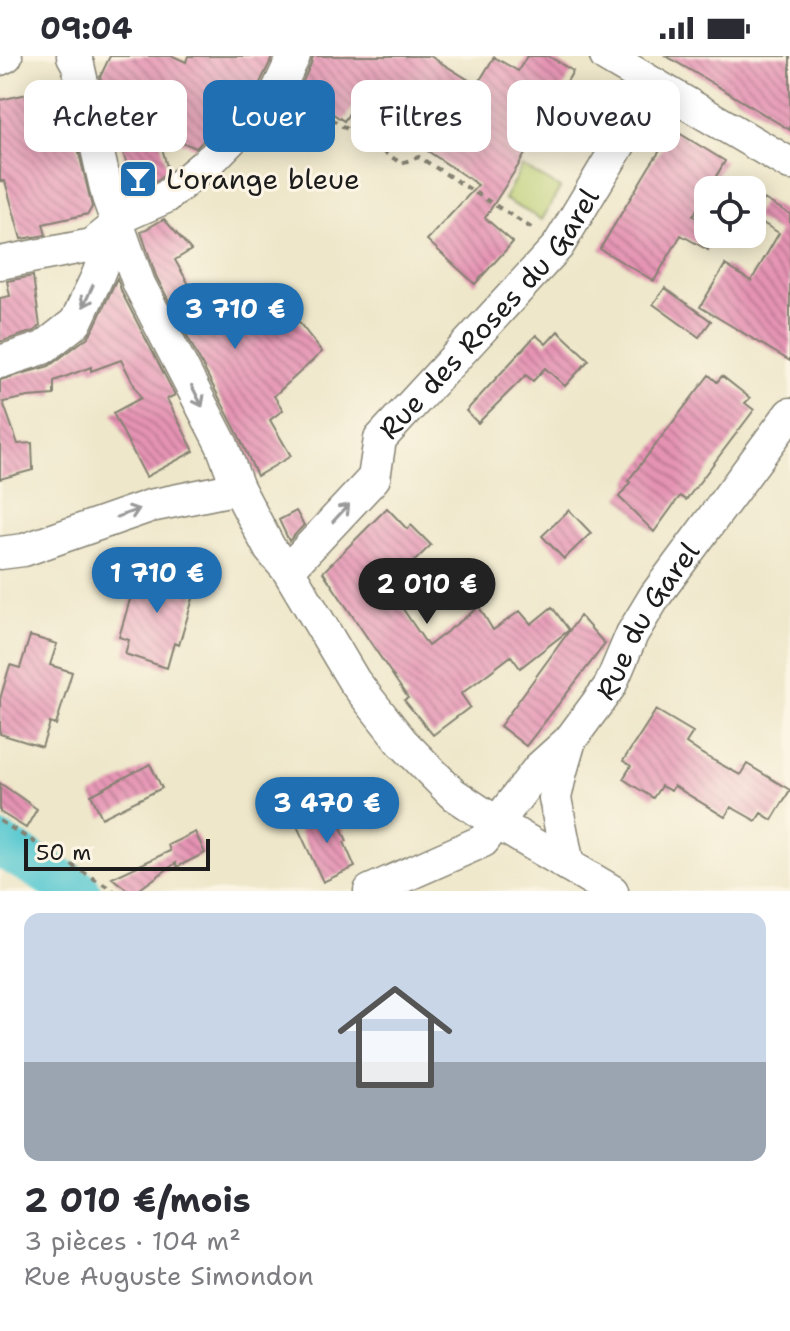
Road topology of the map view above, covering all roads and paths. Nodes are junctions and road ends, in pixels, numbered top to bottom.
1 (73, 56) edge
2 (294, 56) edge
3 (606, 56) edge
4 (283, 80) edge
5 (647, 80) edge
6 (680, 100) edge
7 (335, 122) edge
8 (219, 152) edge
9 (615, 152) edge
10 (790, 164) edge
11 (117, 222) junction
12 (558, 246) junction
13 (0, 263) edge
14 (0, 362) edge
15 (790, 414) edge
16 (238, 488) junction
17 (0, 553) edge
18 (288, 570) junction
19 (570, 740) junction
20 (555, 798) junction
21 (0, 821) edge
22 (497, 823) junction
23 (568, 865) junction
24 (114, 891) edge
25 (370, 891) edge
26 (612, 891) edge

1 - 11 street
2 - 4 street
3 - 5 street
6 - 10 street
7 - 12 path
8 - 11 street
9 - 12 street, Rue des Roses du Garel
11 - 13 street
11 -> 14 street
11 -> 16 street
18 -> 12 street, Rue des Roses du Garel
15 - 19 street, Rue du Garel
17 -> 16 street
16 - 18 street
18 - 22 street
19 - 20 street
19 - 22 street, Rue du Garel
20 - 22 street
20 - 23 street
21 - 24 path
22 - 23 street
22 - 25 street, Rue du Garel
23 - 26 street

